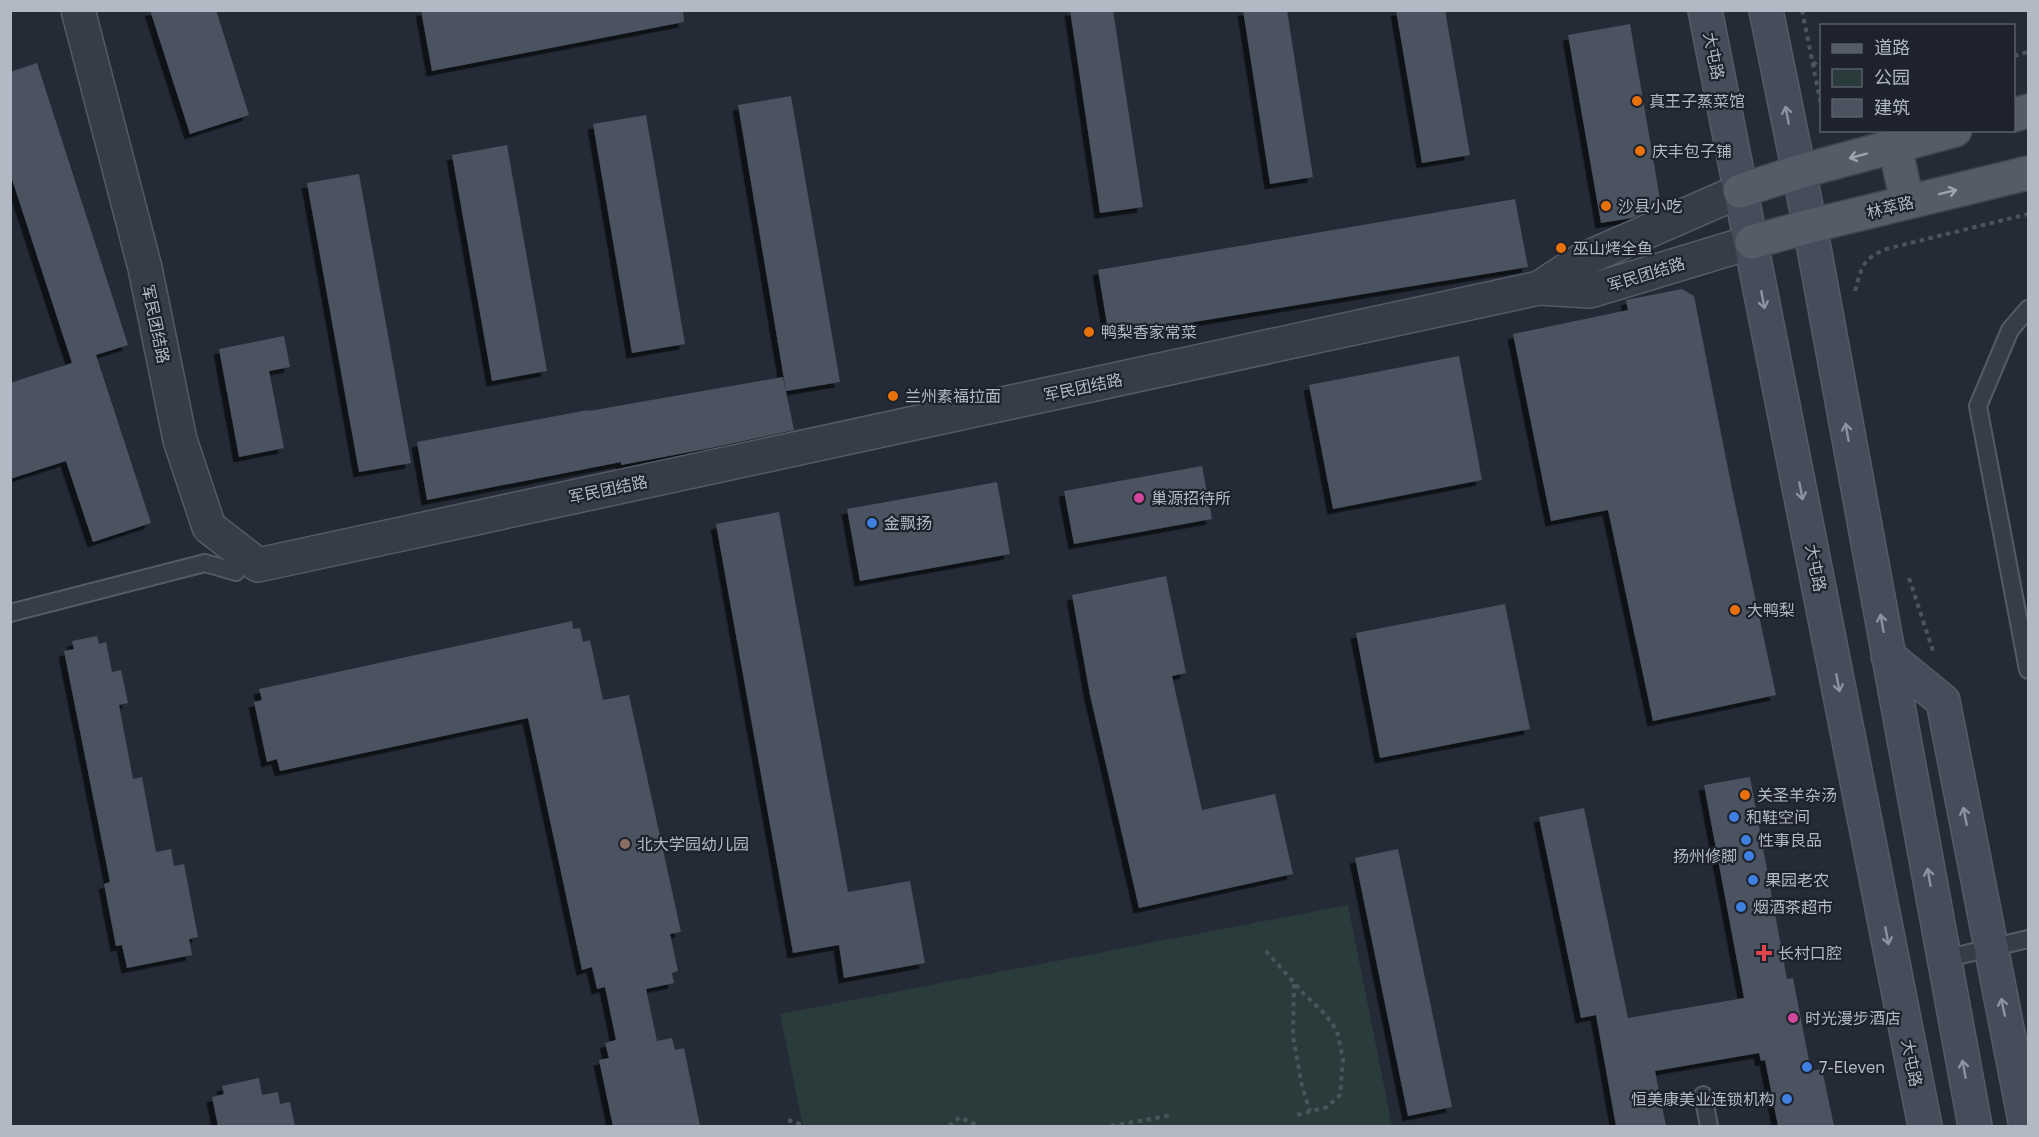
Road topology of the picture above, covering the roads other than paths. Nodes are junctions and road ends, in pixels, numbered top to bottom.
1 (78, 10) edge
2 (1705, 10) edge
3 (1766, 10) edge
4 (1948, 132) edge
5 (1895, 146) junction
6 (1798, 172) junction
7 (2028, 173) edge
8 (1740, 191) junction
9 (1907, 202) junction
10 (1810, 226) junction
11 (1752, 242) junction
12 (1539, 288) junction
13 (2028, 309) edge
14 (236, 572) dead end
15 (10, 613) edge
16 (1888, 656) junction
17 (2028, 670) edge
18 (2028, 939) edge
19 (1991, 948) junction
20 (1944, 959) junction
21 (1703, 1095) dead end
22 (1709, 1126) edge
23 (1925, 1126) edge
24 (1975, 1126) edge
25 (2026, 1126) edge

1 - 12 street, 军民团结路
2 - 8 main road, 大屯路
6 -> 3 main road
4 - 5 main road
5 -> 6 main road
5 - 9 main road
6 - 8 main road
6 - 10 main road
9 -> 7 main road, 林萃路
8 - 11 main road, 大屯路
8 - 12 street, 军民团结路
9 - 10 main road, 林萃路
10 - 11 main road, 林萃路
16 -> 10 main road
11 - 12 street, 军民团结路
11 -> 23 main road, 大屯路
13 - 17 lane
14 - 15 lane
19 -> 16 main road
20 -> 16 main road
18 - 19 lane
19 - 20 lane
25 -> 19 main road
24 -> 20 main road
21 - 22 lane

